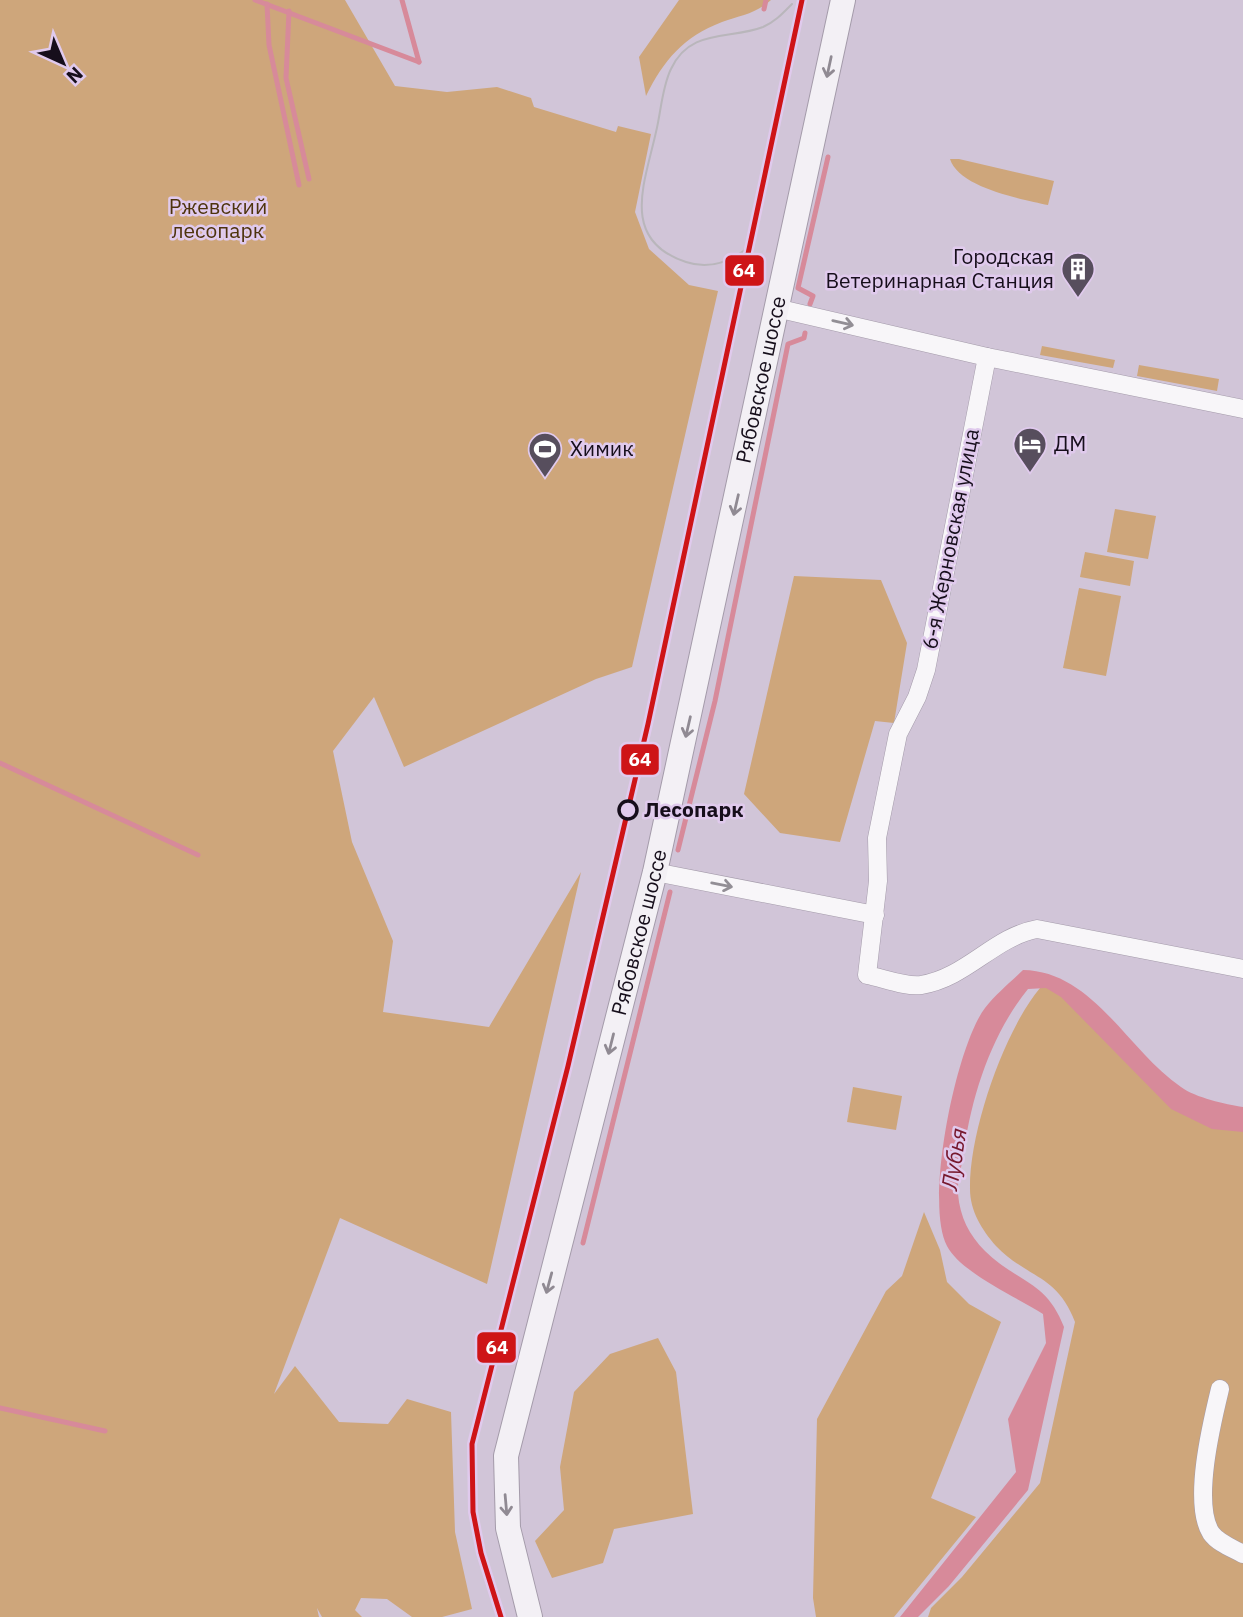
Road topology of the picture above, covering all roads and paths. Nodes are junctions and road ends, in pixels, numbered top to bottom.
1 (843, 0) edge
2 (776, 308) junction
3 (987, 357) junction
4 (1243, 409) edge
5 (655, 872) junction
6 (876, 915) junction
7 (1243, 969) edge
8 (1220, 1389) dead end
9 (1243, 1554) edge
10 (530, 1617) edge

1 -> 2 main road, Рябовское шоссе
2 -> 3 street
2 -> 5 main road, Рябовское шоссе
3 - 4 street
3 - 6 street, 6-я Жерновская улица
5 -> 6 street
5 -> 10 main road, Рябовское шоссе
6 - 7 street, 6-я Жерновская улица
8 - 9 street

